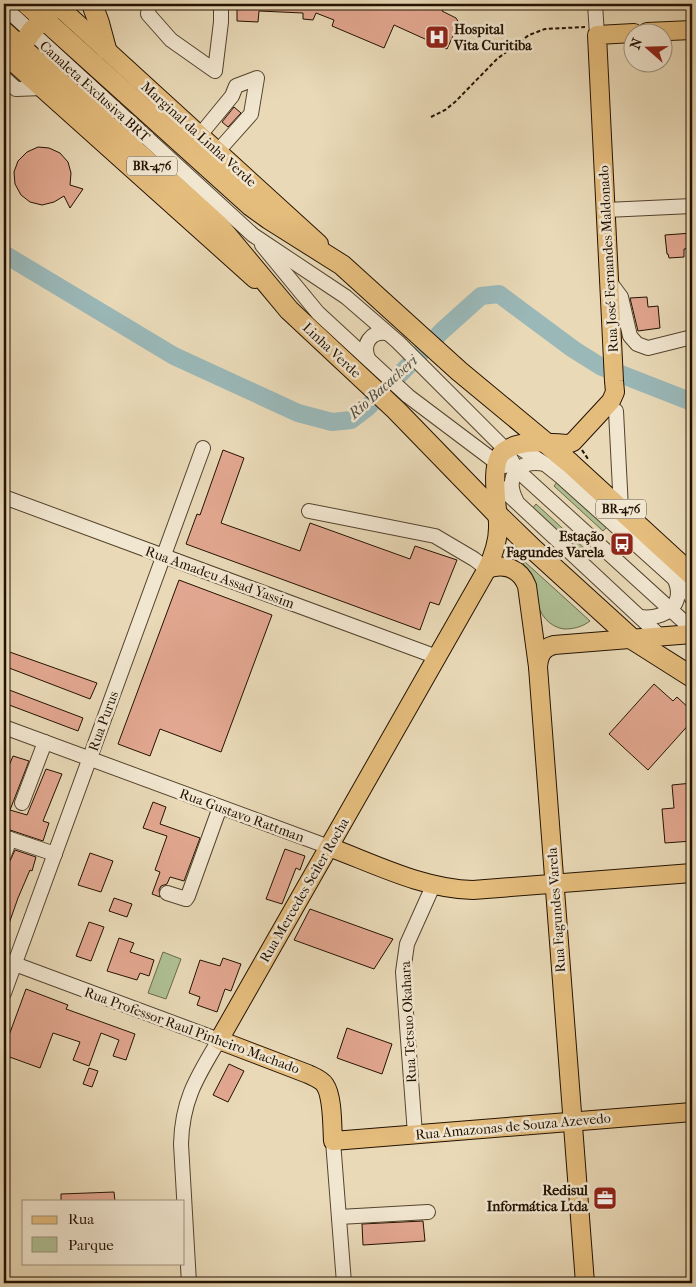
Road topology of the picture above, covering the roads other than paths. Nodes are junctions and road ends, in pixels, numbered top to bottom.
1 (26, 4) edge
2 (56, 4) edge
3 (92, 4) edge
4 (149, 4) edge
5 (221, 4) edge
6 (595, 4) edge
7 (4, 7) edge
8 (692, 30) edge
9 (674, 31) edge
10 (4, 32) edge
11 (624, 34) edge
12 (597, 35) junction
13 (106, 49) junction
14 (17, 51) edge
15 (234, 91) junction
16 (251, 114) junction
17 (200, 135) junction
18 (218, 151) junction
19 (692, 206) edge
20 (606, 210) junction
21 (253, 235) junction
22 (342, 265) junction
23 (609, 281) junction
24 (289, 310) junction
25 (386, 333) junction
26 (692, 337) edge
27 (369, 368) junction
28 (402, 403) junction
29 (616, 410) dead end
30 (548, 443) junction
31 (203, 448) dead end
32 (507, 453) junction
33 (545, 464) junction
34 (516, 470) junction
35 (496, 482) junction
36 (4, 497) edge
37 (516, 501) junction
38 (621, 509) junction
39 (309, 511) dead end
40 (498, 515) junction
41 (163, 556) junction
42 (487, 569) junction
43 (684, 577) edge
44 (692, 598) edge
45 (671, 610) junction
46 (640, 618) junction
47 (692, 629) edge
48 (692, 634) edge
49 (660, 636) junction
50 (632, 639) junction
51 (437, 657) junction
52 (538, 666) junction
53 (692, 677) edge
54 (4, 727) edge
55 (45, 742) junction
56 (89, 759) junction
57 (22, 803) dead end
58 (220, 807) junction
59 (7, 838) edge
60 (329, 847) junction
61 (55, 854) junction
62 (4, 855) edge
63 (692, 873) edge
64 (554, 884) junction
65 (433, 886) junction
66 (167, 893) dead end
67 (9, 962) edge
68 (4, 993) edge
69 (219, 1040) junction
70 (692, 1112) edge
71 (573, 1121) junction
72 (415, 1134) junction
73 (333, 1141) junction
74 (184, 1200) edge
75 (428, 1212) dead end
76 (185, 1214) edge
77 (339, 1217) junction
78 (189, 1283) edge
79 (344, 1283) edge
80 (585, 1283) edge

1 - 14 highway, Linha Verde / BR-476
2 - 13 main road, Marginal da Linha Verde
2 - 14 highway
3 - 13 highway
4 - 5 street
6 - 12 street
7 - 14 street, Canaleta Exclusiva BRT
8 - 9 main road
10 - 14 highway, Linha Verde / BR-476
11 - 12 main road
12 - 20 main road, Rua José Fernandes Maldonado
13 - 17 main road, Marginal da Linha Verde
14 - 21 street, Canaleta Exclusiva BRT
14 - 22 highway, Linha Verde / BR-476
14 - 24 highway, Linha Verde / BR-476
14 - 24 main road
15 - 16 street
15 - 16 street
15 - 17 street
16 - 18 street
17 - 18 main road, Marginal da Linha Verde
18 - 22 main road, Marginal da Linha Verde
19 - 20 street
20 - 23 main road, Rua José Fernandes Maldonado
21 - 25 street, Canaleta Exclusiva BRT
21 - 27 street, Canaleta Exclusiva BRT
22 - 30 highway, Linha Verde / BR-476
23 - 26 street
23 - 30 main road, Rua José Fernandes Maldonado
24 - 27 highway, Linha Verde / BR-476
25 - 27 street
25 - 32 street, Canaleta Exclusiva BRT
27 - 28 highway, Linha Verde / BR-476
28 - 32 street, Canaleta Exclusiva BRT
28 - 40 highway, Linha Verde / BR-476
29 - 38 street
30 - 32 main road, Rua José Fernandes Maldonado
30 - 38 highway, Linha Verde / BR-476
31 - 41 street, Rua Purus
32 - 33 street, Canaleta Exclusiva BRT
32 - 34 street, Canaleta Exclusiva BRT
32 - 35 main road, Rua Mercedes Seiler Rocha
33 - 34 street
33 - 43 street, Canaleta Exclusiva BRT
34 - 37 street
34 - 45 street, Canaleta Exclusiva BRT
35 - 37 street
35 - 40 main road, Rua Mercedes Seiler Rocha
36 - 41 street, Rua Amadeu Assad Yassim
37 - 46 street
38 - 43 highway, Linha Verde / BR-476
39 - 42 street
40 - 42 main road, Rua Mercedes Seiler Rocha
40 - 50 highway, Linha Verde / BR-476
41 - 51 street, Rua Amadeu Assad Yassim
41 - 56 street, Rua Purus
42 - 51 main road, Rua Mercedes Seiler Rocha
42 - 52 main road, Rua Fagundes Varela
43 - 44 street, Canaleta Exclusiva BRT
43 - 45 street
45 - 46 street
45 - 47 street, Canaleta Exclusiva BRT
46 - 49 street
48 - 49 main road
49 - 50 main road
50 - 52 main road
50 - 53 highway, Linha Verde / BR-476
51 - 60 main road, Rua Mercedes Seiler Rocha
52 - 64 main road, Rua Fagundes Varela
54 - 55 street, Rua Gustavo Rattman
55 - 56 street, Rua Gustavo Rattman
55 - 57 street
56 - 58 street, Rua Gustavo Rattman
56 - 61 street, Rua Purus
58 - 60 street, Rua Gustavo Rattman
58 - 66 street
59 - 61 street
59 - 62 street
60 - 65 main road, Rua Gustavo Rattman
60 - 69 main road, Rua Mercedes Seiler Rocha
61 - 67 street, Rua Purus
63 - 64 main road, Rua Gustavo Rattman
64 - 65 main road, Rua Gustavo Rattman
64 - 71 main road, Rua Fagundes Varela
65 - 72 street, Rua Tetsuo Okahara
67 - 68 street, Rua Purus
67 - 69 street, Rua Professor Raul Pinheiro Machado
69 - 73 main road, Rua Professor Raul Pinheiro Machado
69 - 74 street, Rua Mercedes Seiler Rocha
70 - 71 main road, Rua Amazonas de Souza Azevedo
71 - 72 main road, Rua Amazonas de Souza Azevedo
71 - 80 main road, Rua Fagundes Varela
72 - 73 main road, Rua Amazonas de Souza Azevedo
73 - 77 street
75 - 77 street
76 - 78 street, Rua Mercedes Seiler Rocha
77 - 79 street

